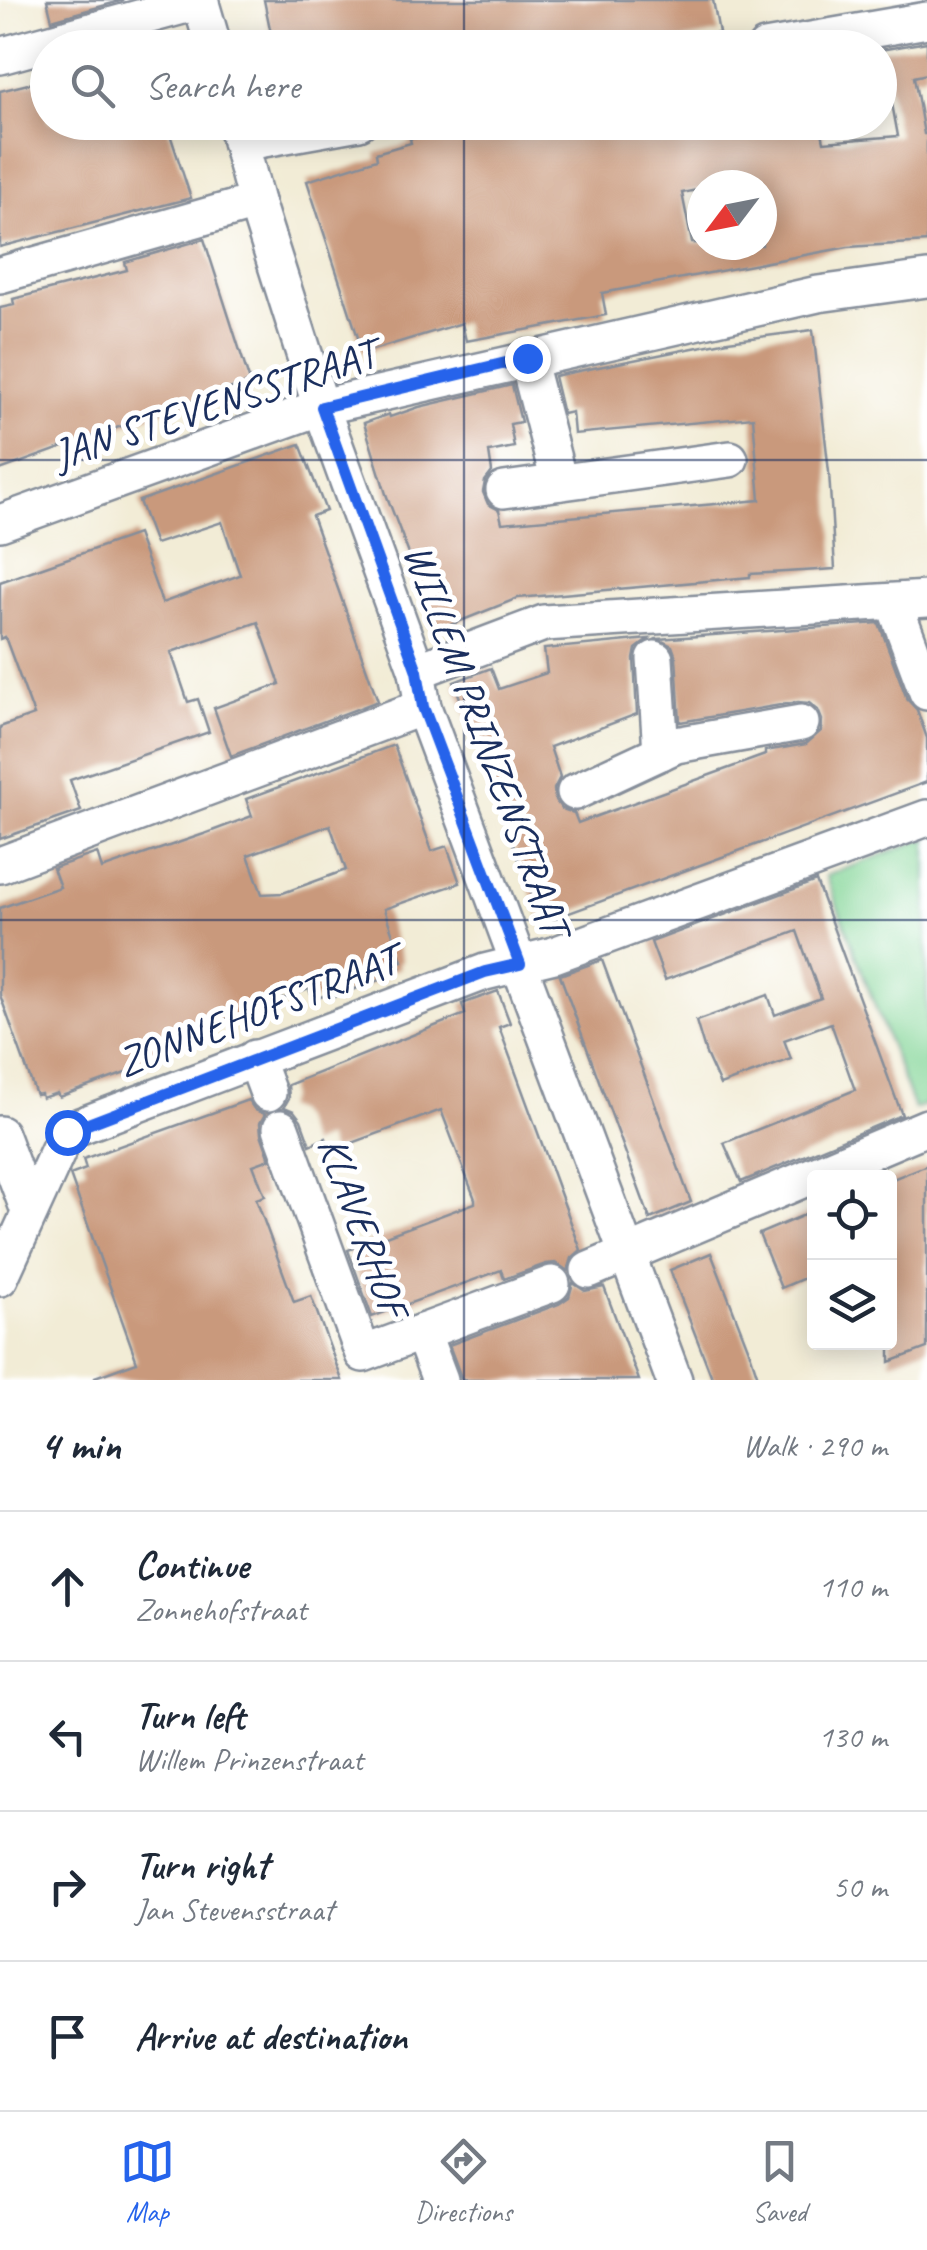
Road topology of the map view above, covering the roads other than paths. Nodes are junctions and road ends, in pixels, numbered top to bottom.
1 (200, 1) edge
2 (927, 20) edge
3 (95, 30) edge
4 (209, 30) edge
5 (869, 30) edge
6 (30, 48) edge
7 (0, 56) edge
8 (240, 140) edge
9 (256, 202) junction
10 (0, 275) edge
11 (927, 279) edge
12 (527, 358) junction
13 (322, 407) junction
14 (730, 459) dead end
15 (560, 482) junction
16 (504, 490) dead end
17 (0, 522) edge
18 (910, 601) edge
19 (654, 638) junction
20 (417, 671) junction
21 (927, 692) edge
22 (423, 707) junction
23 (800, 722) dead end
24 (661, 752) junction
25 (575, 792) dead end
26 (927, 818) edge
27 (0, 865) edge
28 (520, 964) junction
29 (255, 1058) junction
30 (268, 1092) dead end
31 (927, 1127) edge
32 (281, 1128) dead end
33 (0, 1134) edge
34 (29, 1211) junction
35 (626, 1252) junction
36 (589, 1270) dead end
37 (0, 1278) edge
38 (552, 1284) dead end
39 (422, 1332) junction
40 (366, 1367) edge
41 (440, 1380) edge
42 (674, 1380) edge

1 - 3 street
1 - 4 street
2 - 5 street
6 - 7 street
8 - 9 street, WILLEM PRINZENSTRAAT
9 - 10 street
9 - 13 street, WILLEM PRINZENSTRAAT
11 - 12 street, JAN STEVENSSTRAAT
12 - 13 street, JAN STEVENSSTRAAT
12 - 15 street
13 - 17 street, JAN STEVENSSTRAAT
13 - 20 street, WILLEM PRINZENSTRAAT
14 - 15 street
15 - 16 street
18 - 19 street
18 - 21 street
19 - 20 street
19 - 24 street
20 - 22 street, WILLEM PRINZENSTRAAT
22 - 27 street
22 - 28 street, WILLEM PRINZENSTRAAT
23 - 24 street
24 - 25 street
26 - 28 street, ZONNEHOFSTRAAT
28 - 29 street, ZONNEHOFSTRAAT
28 - 35 street, WILLEM PRINZENSTRAAT
29 - 30 street
29 - 34 street, ZONNEHOFSTRAAT
31 - 35 street
32 - 40 street, KLAVERHOF
33 - 34 street
34 - 37 street, ZONNEHOFSTRAAT
35 - 36 street
35 - 42 street, WILLEM PRINZENSTRAAT
38 - 39 street, KLAVERHOF
39 - 40 street, KLAVERHOF
39 - 41 street, KLAVERHOF

